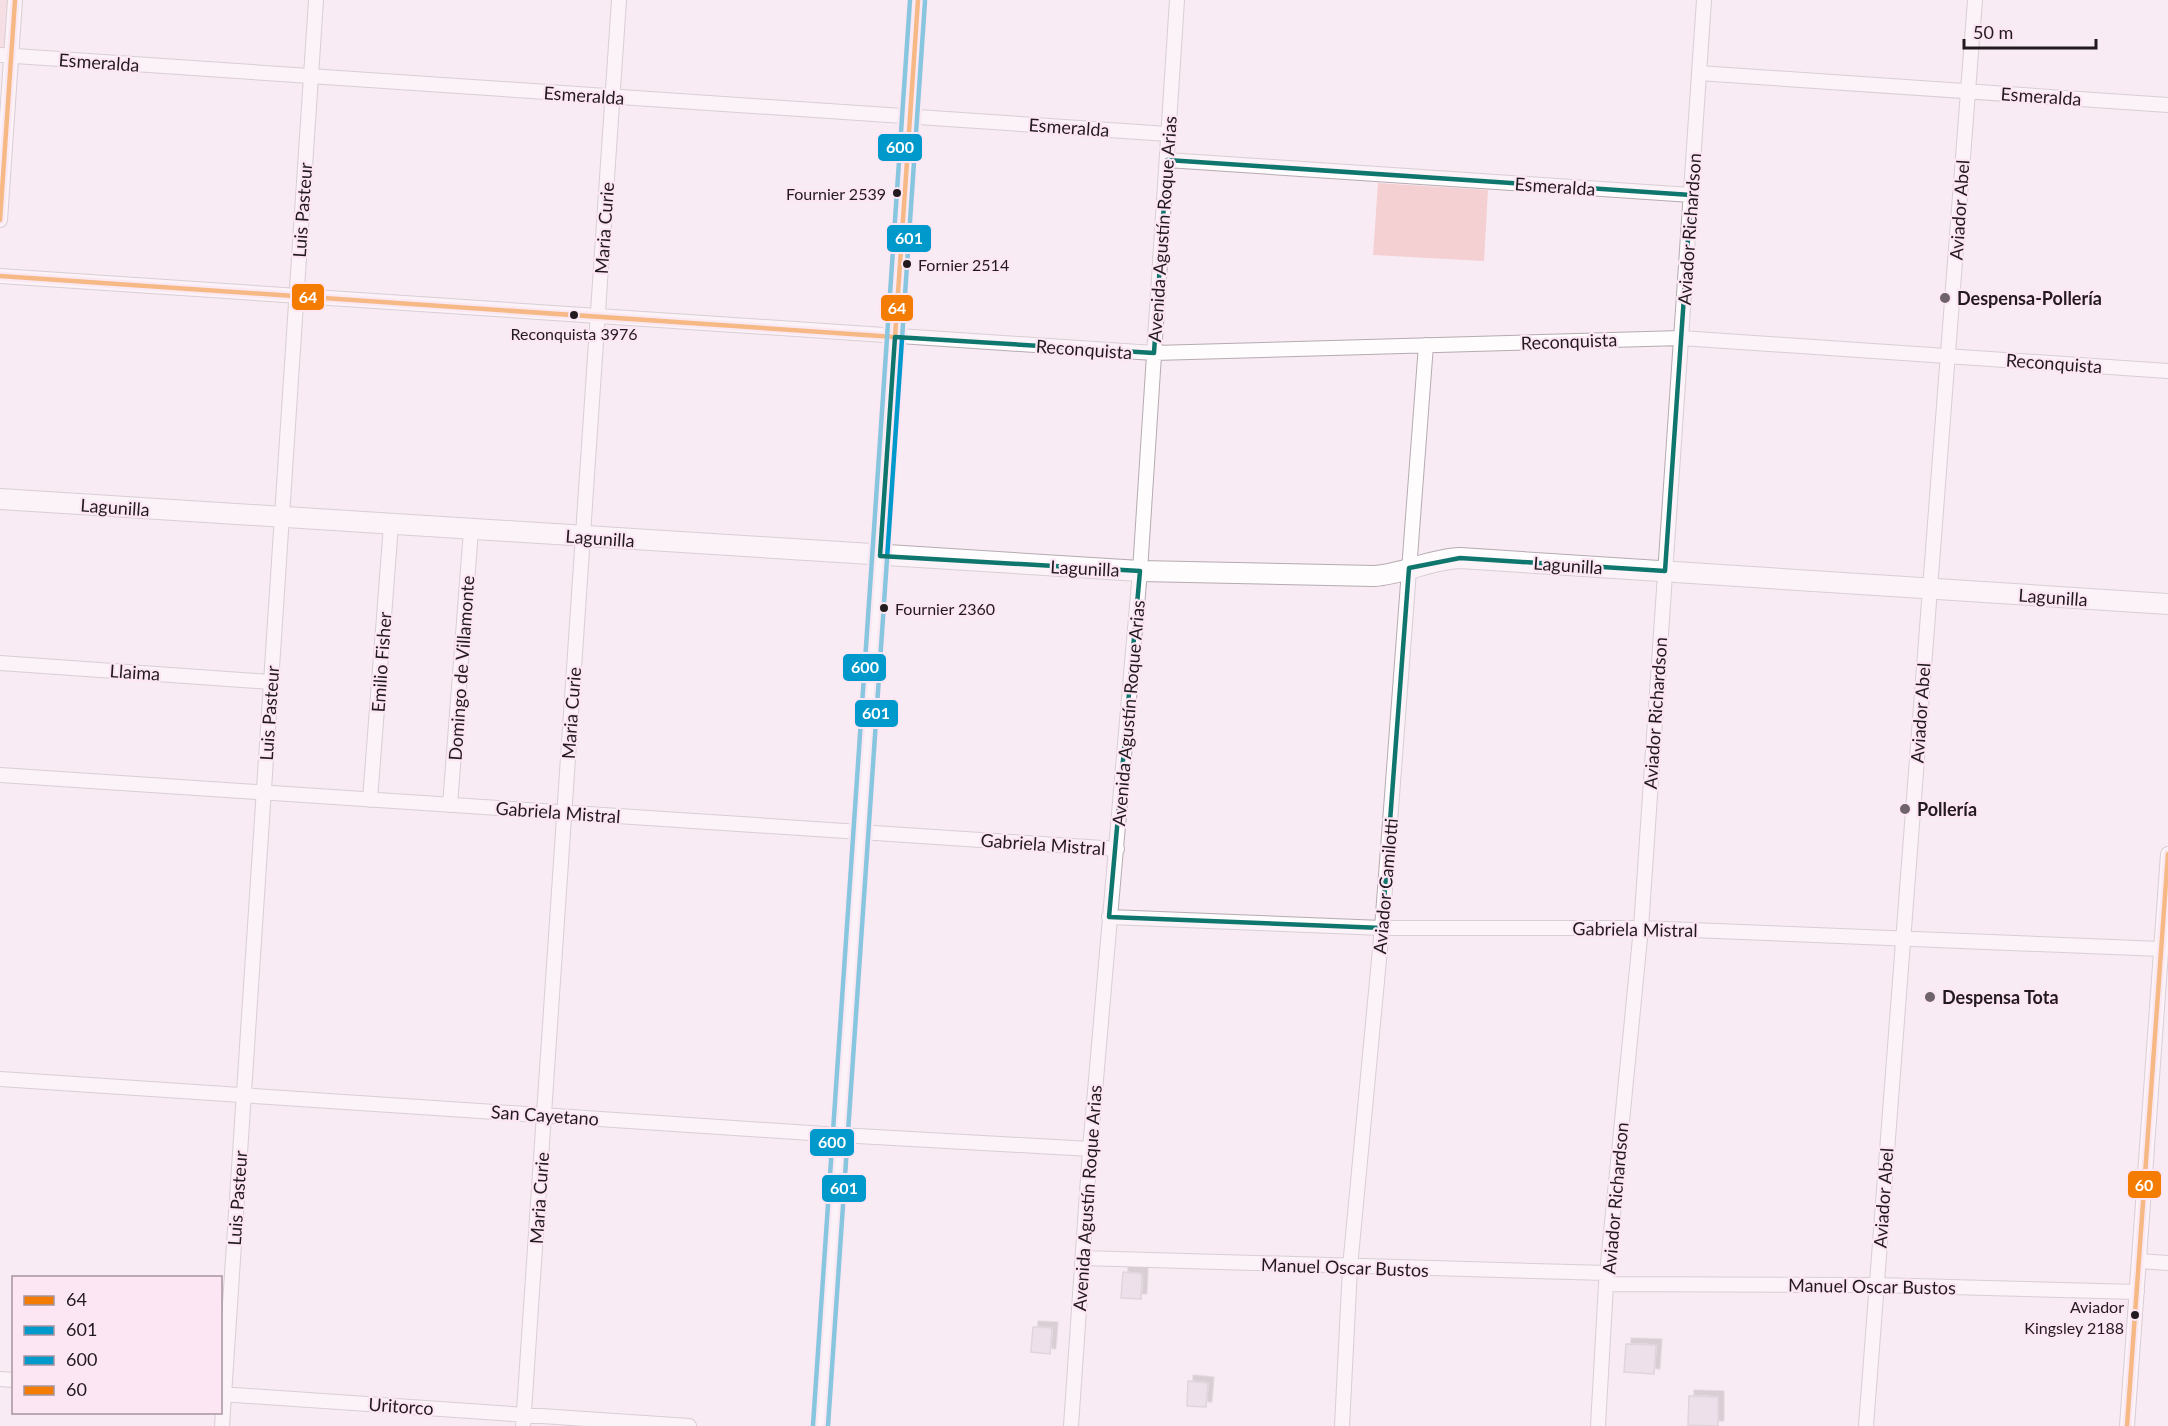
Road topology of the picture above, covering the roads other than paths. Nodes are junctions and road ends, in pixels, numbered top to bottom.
1 (15, 0) edge
2 (316, 0) edge
3 (619, 0) edge
4 (918, 0) edge
5 (1177, 0) edge
6 (1704, 0) edge
7 (1975, 0) edge
8 (5, 55) edge
9 (1699, 73) junction
10 (311, 76) junction
11 (1968, 91) junction
12 (613, 97) junction
13 (2168, 105) edge
14 (910, 117) junction
15 (1168, 134) junction
16 (1167, 160) junction
17 (1691, 195) junction
18 (0, 220) edge
19 (0, 276) edge
20 (296, 297) junction
21 (597, 317) junction
22 (895, 337) junction
23 (1681, 338) junction
24 (1426, 345) junction
25 (1154, 353) junction
26 (1948, 357) junction
27 (2168, 371) edge
28 (0, 499) edge
29 (281, 518) junction
30 (392, 525) junction
31 (471, 530) junction
32 (583, 537) junction
33 (880, 556) junction
34 (1409, 568) junction
35 (1140, 571) junction
36 (1665, 571) junction
37 (1930, 588) junction
38 (2168, 604) edge
39 (0, 663) edge
40 (271, 682) junction
41 (0, 775) edge
42 (263, 793) junction
43 (370, 800) junction
44 (450, 805) junction
45 (565, 813) junction
46 (861, 833) junction
47 (1117, 849) junction
48 (2168, 854) edge
49 (1109, 917) junction
50 (1382, 928) junction
51 (1641, 928) junction
52 (1903, 938) junction
53 (2161, 949) junction
54 (2164, 968) edge
55 (0, 1079) edge
56 (244, 1095) junction
57 (544, 1115) junction
58 (840, 1135) junction
59 (1090, 1149) junction
60 (1082, 1258) junction
61 (2139, 1261) junction
62 (2168, 1263) edge
63 (1350, 1268) junction
64 (1607, 1278) junction
65 (1876, 1285) junction
66 (2137, 1292) junction
67 (222, 1394) edge
68 (524, 1420) edge
69 (222, 1426) edge
70 (689, 1426) edge
71 (820, 1426) edge
72 (1071, 1426) edge
73 (1342, 1426) edge
74 (1598, 1426) edge
75 (1866, 1426) edge
76 (2127, 1426) edge

1 - 8 street
2 - 10 street, Luis Pasteur
3 - 12 street, Maria Curie
4 - 14 street
5 - 15 street, Avenida Agustín Roque Arias
6 - 9 street, Aviador Richardson
7 - 11 street, Aviador Abel
8 - 10 street, Esmeralda
8 - 18 street
9 - 11 street, Esmeralda
9 - 17 street, Aviador Richardson
10 - 12 street, Esmeralda
10 - 20 street, Luis Pasteur
11 - 13 street, Esmeralda
11 - 26 street, Aviador Abel
12 - 14 street, Esmeralda
12 - 21 street, Maria Curie
14 - 15 street, Esmeralda
14 - 22 street
15 - 16 street, Avenida Agustín Roque Arias
16 - 17 street, Esmeralda
16 - 25 street, Avenida Agustín Roque Arias
17 - 23 street, Aviador Richardson
19 - 20 street, Reconquista
20 - 21 street, Reconquista
20 - 29 street, Luis Pasteur
21 - 22 street, Reconquista
21 - 32 street, Maria Curie
22 - 25 street, Reconquista
22 - 33 street
23 - 24 street, Reconquista
23 - 26 street, Reconquista
23 - 36 street, Aviador Richardson
24 - 25 street, Reconquista
24 - 34 street, Aviador Camilotti
25 - 35 street, Avenida Agustín Roque Arias
26 - 27 street, Reconquista
26 - 37 street, Aviador Abel
28 - 29 main road, Lagunilla
29 - 30 main road, Lagunilla
29 - 40 street, Luis Pasteur
30 - 31 main road, Lagunilla
30 - 43 street, Emilio Fisher
31 - 32 main road, Lagunilla
31 - 44 street, Domingo de Villamonte
32 - 33 main road, Lagunilla
32 - 45 street, Maria Curie
33 - 35 main road, Lagunilla
33 - 46 street
34 - 35 main road, Lagunilla
34 - 36 main road, Lagunilla
34 - 50 street, Aviador Camilotti
35 - 47 street, Avenida Agustín Roque Arias
36 - 37 main road, Lagunilla
36 - 51 street, Aviador Richardson
37 - 38 main road, Lagunilla
37 - 52 street, Aviador Abel
39 - 40 street, Llaima
40 - 42 street, Luis Pasteur
41 - 42 street, Gabriela Mistral
42 - 43 street, Gabriela Mistral
42 - 56 street, Luis Pasteur
43 - 44 street, Gabriela Mistral
44 - 45 street, Gabriela Mistral
45 - 46 street, Gabriela Mistral
45 - 57 street, Maria Curie
46 - 47 street, Gabriela Mistral
46 - 58 street
47 - 49 street, Avenida Agustín Roque Arias
48 - 53 street
49 - 50 street, Gabriela Mistral
49 - 59 street, Avenida Agustín Roque Arias
50 - 51 street, Gabriela Mistral
50 - 63 street, Aviador Camilotti
51 - 52 street, Gabriela Mistral
51 - 64 street, Aviador Richardson
52 - 53 street, Gabriela Mistral
52 - 65 street, Aviador Abel
53 - 54 street
54 - 61 street
55 - 56 street, San Cayetano
56 - 57 street, San Cayetano
56 - 67 street, Luis Pasteur
57 - 58 street, San Cayetano
57 - 68 street, Maria Curie
58 - 59 street, San Cayetano
58 - 71 street
59 - 60 street, Avenida Agustín Roque Arias
60 - 63 street, Manuel Oscar Bustos
60 - 72 street, Avenida Agustín Roque Arias
61 - 62 street
61 - 66 street
63 - 64 street, Manuel Oscar Bustos
63 - 73 street, Aviador Camilotti
64 - 65 street, Manuel Oscar Bustos
64 - 74 street, Aviador Richardson
65 - 66 street, Manuel Oscar Bustos
65 - 75 street, Aviador Abel
66 - 76 street
67 - 68 street, Uritorco
67 - 69 street, Luis Pasteur
68 - 70 street, Uritorco

